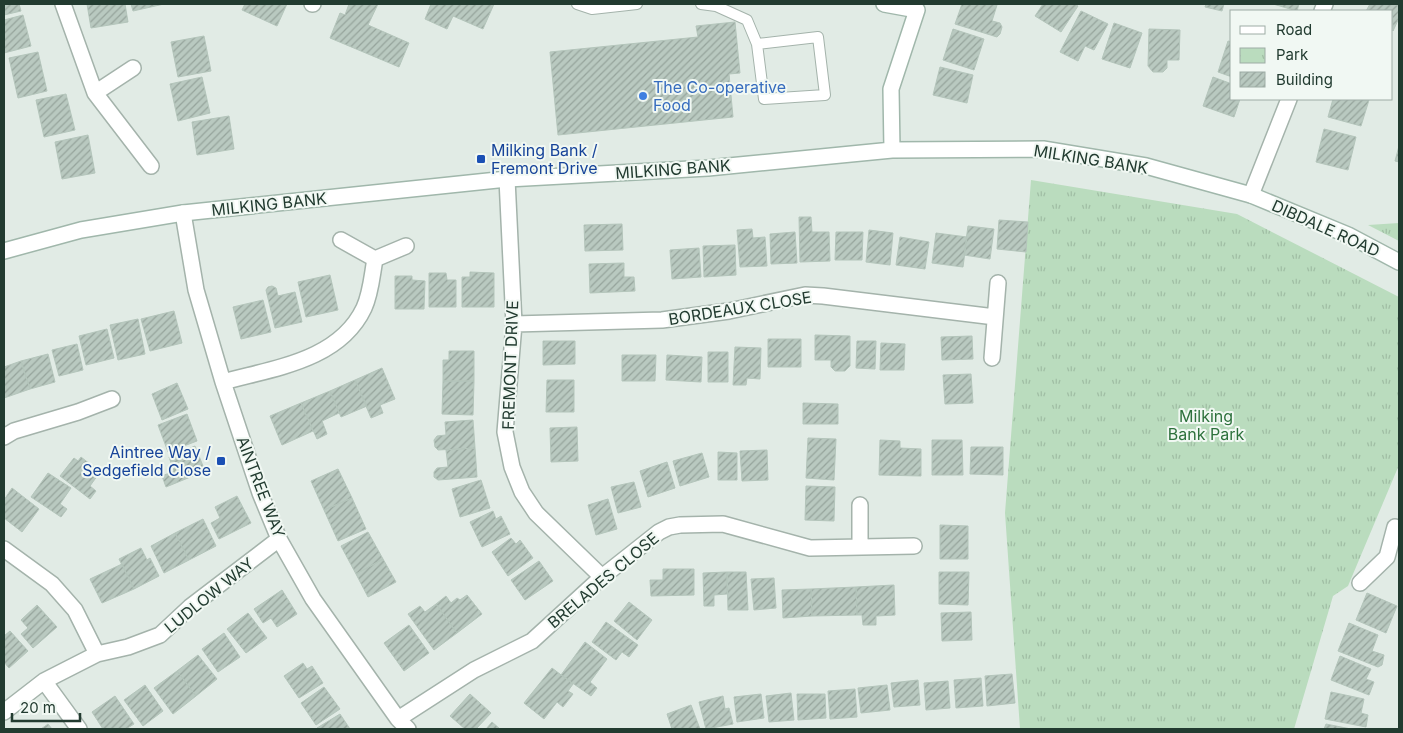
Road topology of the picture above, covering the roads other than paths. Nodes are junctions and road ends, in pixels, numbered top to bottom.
1 (62, 4) edge
2 (577, 4) edge
3 (636, 4) edge
4 (701, 4) edge
5 (884, 4) edge
6 (918, 7) edge
7 (757, 44) junction
8 (133, 68) dead end
9 (95, 93) junction
10 (1289, 100) edge
11 (892, 150) junction
12 (151, 166) dead end
13 (507, 180) junction
14 (1252, 195) junction
15 (183, 213) junction
16 (341, 240) dead end
17 (406, 246) dead end
18 (4, 251) edge
19 (375, 260) junction
20 (1399, 262) edge
21 (998, 283) dead end
22 (995, 317) junction
23 (514, 324) junction
24 (992, 358) dead end
25 (223, 382) junction
26 (112, 400) dead end
27 (4, 437) edge
28 (860, 505) dead end
29 (1395, 527) dead end
30 (279, 539) junction
31 (860, 546) junction
32 (914, 546) dead end
33 (4, 548) edge
34 (1393, 561) edge
35 (602, 577) junction
36 (1360, 582) dead end
37 (98, 654) junction
38 (44, 681) junction
39 (4, 712) edge
40 (403, 724) edge
41 (79, 729) edge

1 - 9 street
2 - 3 lane
4 - 7 lane
5 - 6 street
6 - 11 street
7 - 7 lane
8 - 9 street
9 - 12 street
10 - 14 street
11 - 13 street, MILKING BANK
11 - 14 street, MILKING BANK
13 - 15 street, MILKING BANK
13 - 23 street, FREMONT DRIVE
14 - 20 street, DIBDALE ROAD
15 - 18 street, MILKING BANK
15 - 25 street, AINTREE WAY
16 - 19 street
17 - 19 street
19 - 25 street
21 - 22 street
22 - 23 street, BORDEAUX CLOSE
22 - 24 street
23 - 35 street, FREMONT DRIVE
25 - 30 street, AINTREE WAY
26 - 27 street
28 - 31 street
29 - 34 street
30 - 37 street, LUDLOW WAY
30 - 40 street, AINTREE WAY
31 - 32 street, BRELADES CLOSE
31 - 35 street, BRELADES CLOSE
33 - 37 street
34 - 36 street
35 - 40 street, BRELADES CLOSE
37 - 38 street, LUDLOW WAY
38 - 39 street, LUDLOW WAY
38 - 41 street

